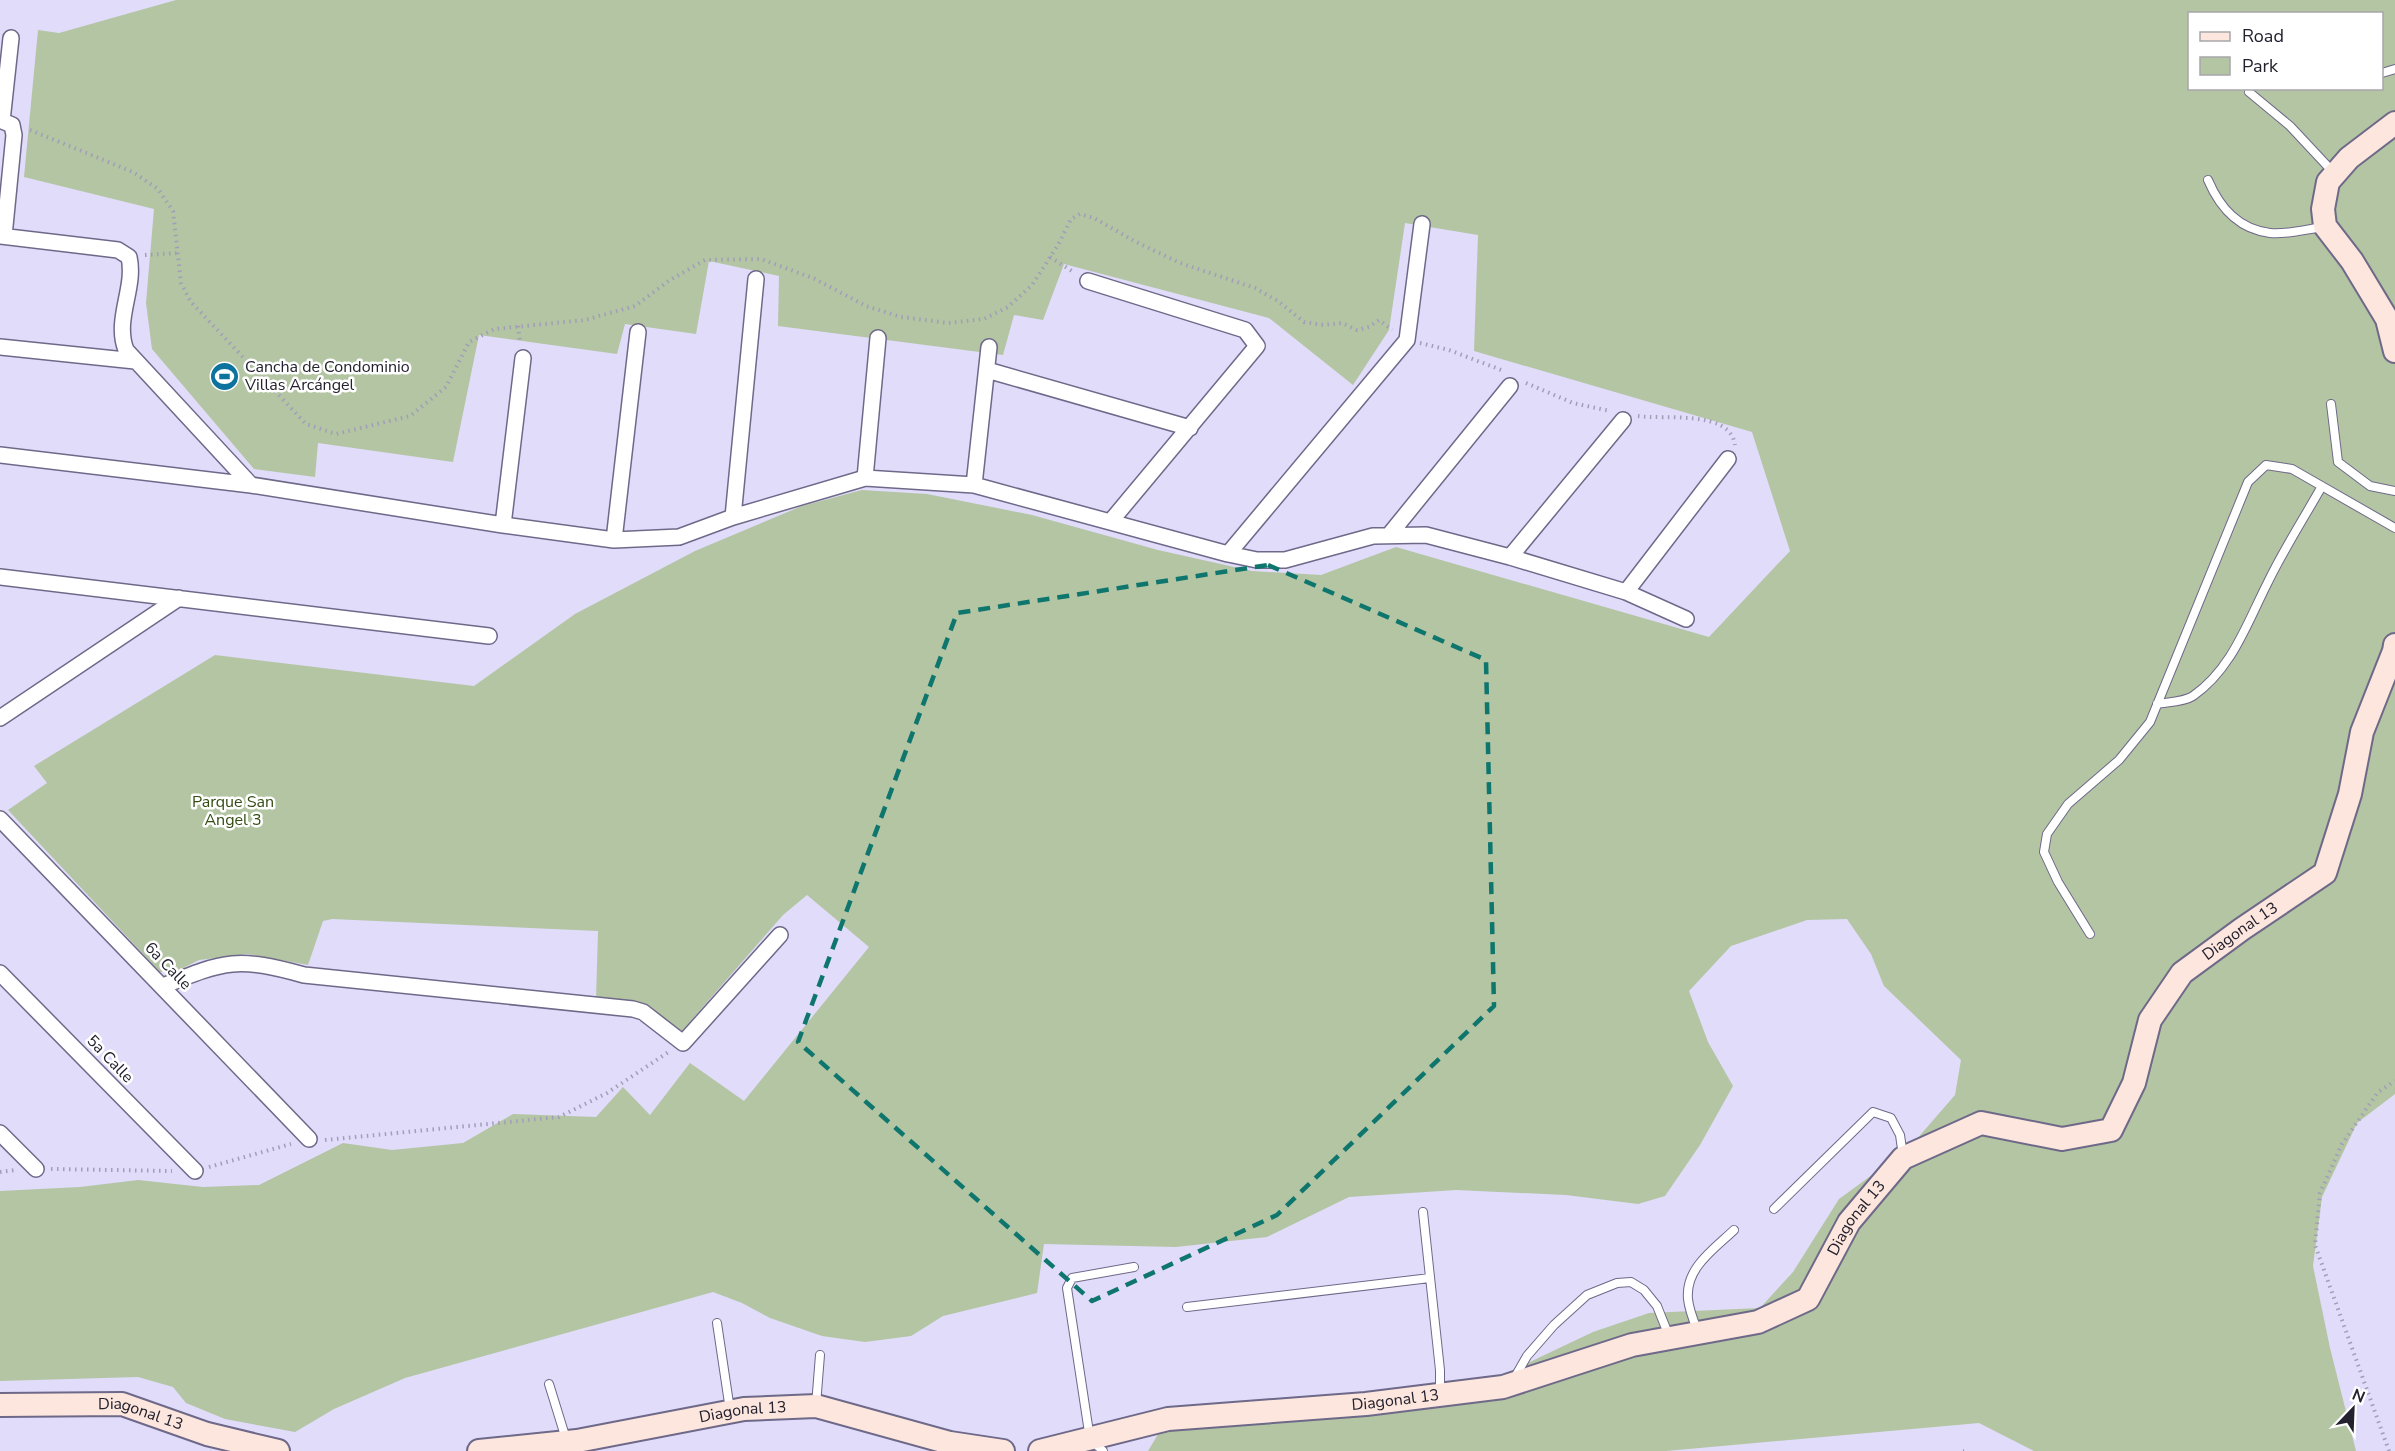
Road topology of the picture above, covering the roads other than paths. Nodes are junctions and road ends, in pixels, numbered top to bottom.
1 (11, 38) dead end
2 (2249, 93) dead end
3 (5, 122) edge
4 (2395, 123) edge
5 (2335, 174) junction
6 (2208, 180) dead end
7 (1422, 224) dead end
8 (2325, 226) junction
9 (2, 236) edge
10 (756, 279) dead end
11 (1088, 281) road end
12 (638, 332) dead end
13 (878, 338) dead end
14 (0, 347) edge
15 (989, 347) dead end
16 (2395, 351) edge
17 (523, 358) dead end
18 (135, 361) junction
19 (987, 370) junction
20 (1513, 380) road end
21 (2331, 405) dead end
22 (1624, 416) road end
23 (1190, 428) junction
24 (0, 454) edge
25 (1728, 459) road end
26 (865, 478) junction
27 (251, 485) junction
28 (974, 485) junction
29 (2322, 486) junction
30 (2395, 491) edge
31 (733, 517) junction
32 (1111, 521) junction
33 (503, 525) junction
34 (2395, 528) edge
35 (1390, 534) junction
36 (614, 540) junction
37 (1228, 554) junction
38 (1510, 557) junction
39 (0, 577) edge
40 (1626, 592) junction
41 (179, 598) junction
42 (1686, 620) dead end
43 (489, 636) dead end
44 (2395, 645) edge
45 (2157, 704) junction
46 (0, 718) edge
47 (0, 819) edge
48 (2091, 934) dead end
49 (780, 935) dead end
50 (0, 973) edge
51 (164, 986) junction
52 (0, 1133) edge
53 (309, 1139) road end
54 (1903, 1158) junction
55 (36, 1169) road end
56 (195, 1171) road end
57 (1774, 1209) dead end
58 (1423, 1212) dead end
59 (1734, 1230) dead end
60 (1134, 1267) dead end
61 (1430, 1278) junction
62 (1187, 1307) dead end
63 (717, 1323) dead end
64 (1698, 1333) junction
65 (1670, 1339) junction
66 (820, 1355) dead end
67 (549, 1383) dead end
68 (1512, 1384) junction
69 (1440, 1395) junction
70 (0, 1404) edge
71 (816, 1406) junction
72 (730, 1412) junction
73 (568, 1442) junction
74 (1096, 1445) edge
75 (278, 1451) edge
76 (479, 1451) edge
77 (1003, 1451) edge
78 (1040, 1451) edge

1 - 3 street
2 - 5 lane
3 - 9 street
4 - 5 street
5 - 8 street
6 - 8 lane
7 - 37 street
8 - 16 street
9 - 18 street
10 - 31 street
11 - 23 street
12 - 36 street
13 - 26 street
14 - 18 street
15 - 19 street
17 - 33 street
18 - 27 street
19 - 23 street
19 - 28 street
20 - 35 street
21 - 30 lane
22 - 38 street
23 - 32 street
24 - 27 street
25 - 40 street
26 - 28 street
26 - 31 street
27 - 33 street
28 - 32 street
29 - 34 lane
29 - 45 lane
29 - 45 lane
31 - 36 street
32 - 37 street
33 - 36 street
35 - 37 street
35 - 38 street
38 - 40 street
39 - 41 street
40 - 42 street
41 - 43 street
41 - 46 street
44 - 54 street, Diagonal 13
45 - 48 lane
47 - 51 street, 6a Calle
49 - 51 street
50 - 56 street, 5a Calle
51 - 53 street, 6a Calle
52 - 55 street
54 - 57 lane
54 - 64 street, Diagonal 13
58 - 61 lane
59 - 64 lane
60 - 74 lane
61 - 62 lane
61 - 69 lane
63 - 72 lane
64 - 65 street, Diagonal 13
65 - 68 street, Diagonal 13
65 - 68 lane
66 - 71 lane
67 - 73 lane
68 - 69 street, Diagonal 13
69 - 74 street, Diagonal 13
70 - 75 street, Diagonal 13
71 - 72 street, Diagonal 13
71 - 77 street, Diagonal 13
72 - 73 street, Diagonal 13
73 - 76 street, Diagonal 13
74 - 78 street, Diagonal 13

